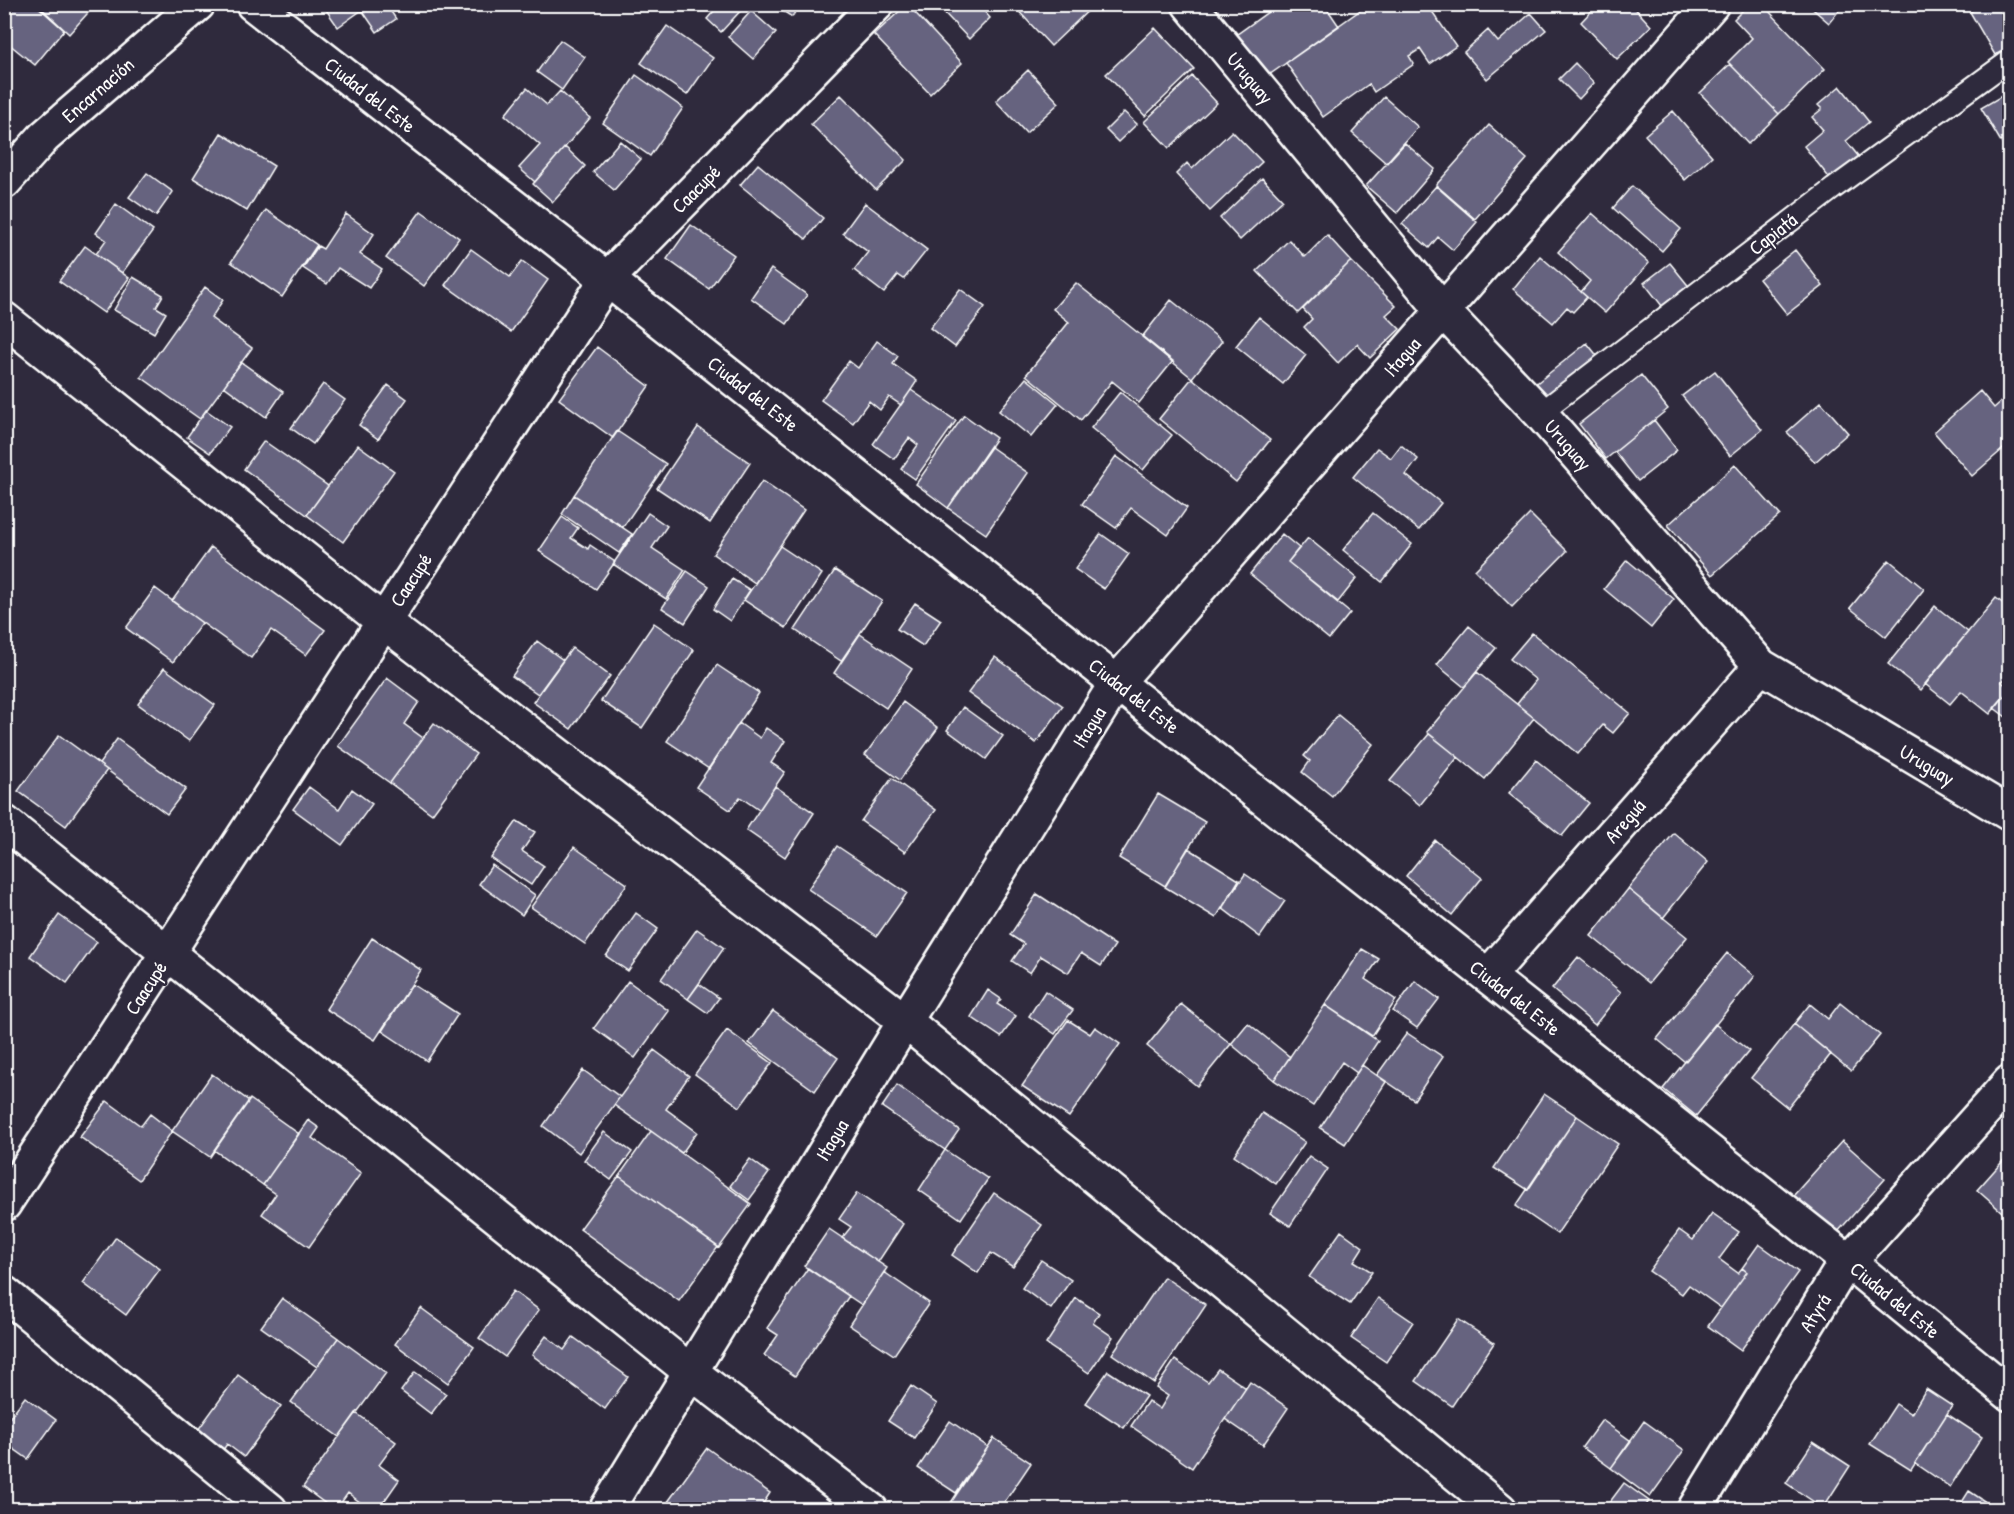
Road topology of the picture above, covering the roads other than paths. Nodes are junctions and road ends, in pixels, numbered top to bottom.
1 (198, 4) edge
2 (253, 4) edge
3 (877, 4) edge
4 (1189, 4) edge
5 (1712, 4) edge
6 (2010, 60) edge
7 (4, 182) edge
8 (608, 279) junction
9 (1443, 311) junction
10 (4, 319) edge
11 (1540, 413) junction
12 (384, 622) junction
13 (1761, 666) junction
14 (1117, 682) junction
15 (2010, 814) edge
16 (4, 822) edge
17 (167, 954) junction
18 (1488, 976) junction
19 (905, 1021) junction
20 (2010, 1082) edge
21 (4, 1204) edge
22 (1849, 1262) junction
23 (4, 1293) edge
24 (691, 1372) junction
25 (2010, 1394) edge
26 (270, 1509) edge
27 (606, 1509) edge
28 (871, 1509) edge
29 (1500, 1509) edge
30 (1694, 1509) edge

1 - 7 street, Encarnación
2 - 8 street, Ciudad del Este
3 - 8 street, Caacupé
4 - 9 street, Uruguay
5 - 9 street, Itagua
6 - 11 lane, Capiatá
8 - 12 street, Caacupé
8 - 14 street, Ciudad del Este
9 - 11 street, Uruguay
9 - 14 street, Itagua
10 - 12 street
11 - 13 street, Uruguay
12 - 17 street, Caacupé
12 - 19 street
13 - 15 street, Uruguay
13 - 18 street, Areguá
14 - 18 street, Ciudad del Este
14 - 19 street, Itagua
16 - 17 street
17 - 21 street, Caacupé
17 - 24 street
18 - 22 street, Ciudad del Este
19 - 24 street, Itagua
19 - 29 street
20 - 22 street, Atyrá
22 - 25 street, Ciudad del Este
22 - 30 street, Atyrá
23 - 26 street
24 - 27 street, Itagua
24 - 28 street

